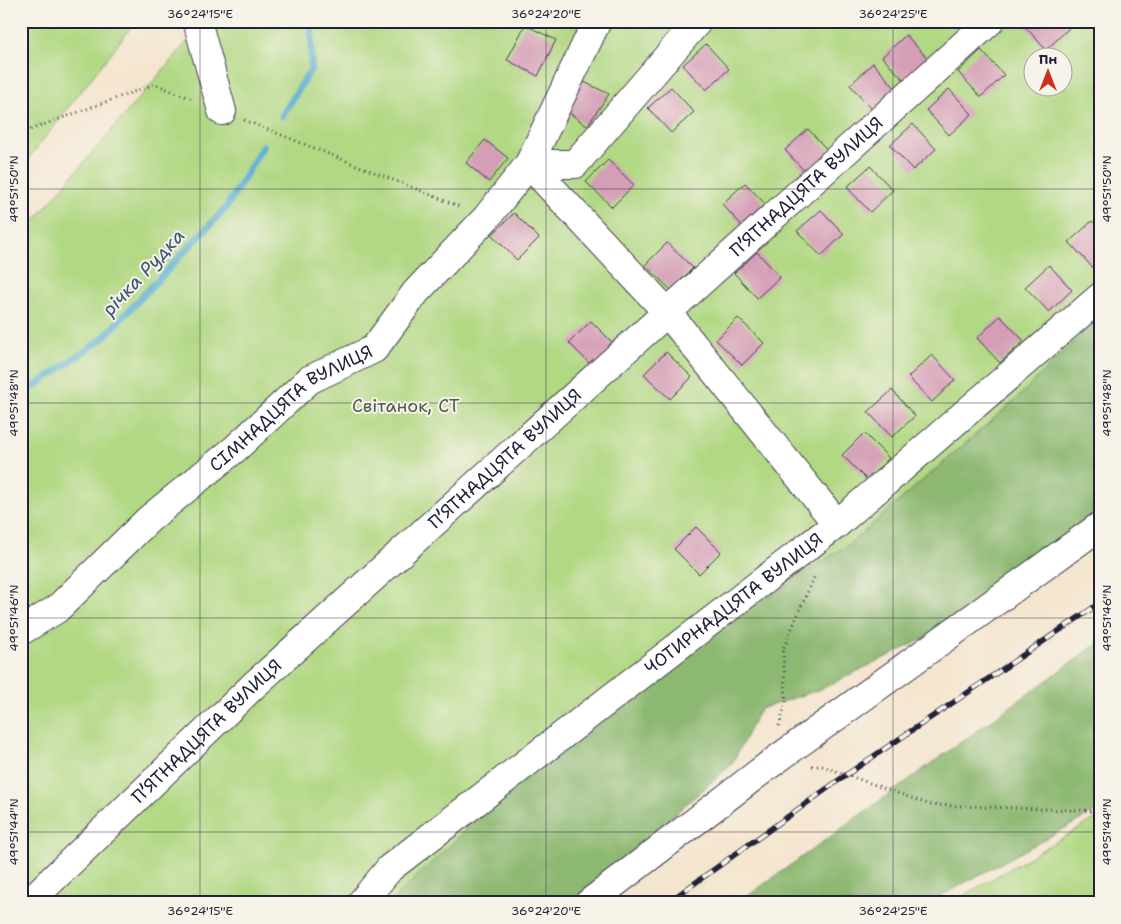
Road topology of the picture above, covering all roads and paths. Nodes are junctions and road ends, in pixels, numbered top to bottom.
1 (198, 21) edge
2 (597, 21) edge
3 (698, 21) edge
4 (990, 21) edge
5 (222, 110) junction
6 (21, 133) edge
7 (529, 164) junction
8 (487, 218) junction
9 (1100, 297) edge
10 (667, 312) junction
11 (837, 524) junction
12 (1100, 526) edge
13 (818, 568) dead end
14 (21, 632) edge
15 (769, 765) junction
16 (822, 766) dead end
17 (1100, 811) edge
18 (28, 903) edge
19 (361, 903) edge
20 (589, 903) edge

1 - 5 street
2 - 7 street, СІМНАДЦЯТА ВУЛИЦЯ
3 - 7 street
4 - 10 street, П’ЯТНАДЦЯТА ВУЛИЦЯ
5 - 6 path
5 - 8 path
7 - 8 street, СІМНАДЦЯТА ВУЛИЦЯ
7 - 10 street
8 - 14 street, СІМНАДЦЯТА ВУЛИЦЯ
9 - 11 street, ЧОТИРНАДЦЯТА ВУЛИЦЯ
10 - 11 street
10 - 18 street, П’ЯТНАДЦЯТА ВУЛИЦЯ
11 - 19 street, ЧОТИРНАДЦЯТА ВУЛИЦЯ
12 - 15 street
13 - 15 path
15 - 20 street
16 - 17 path

